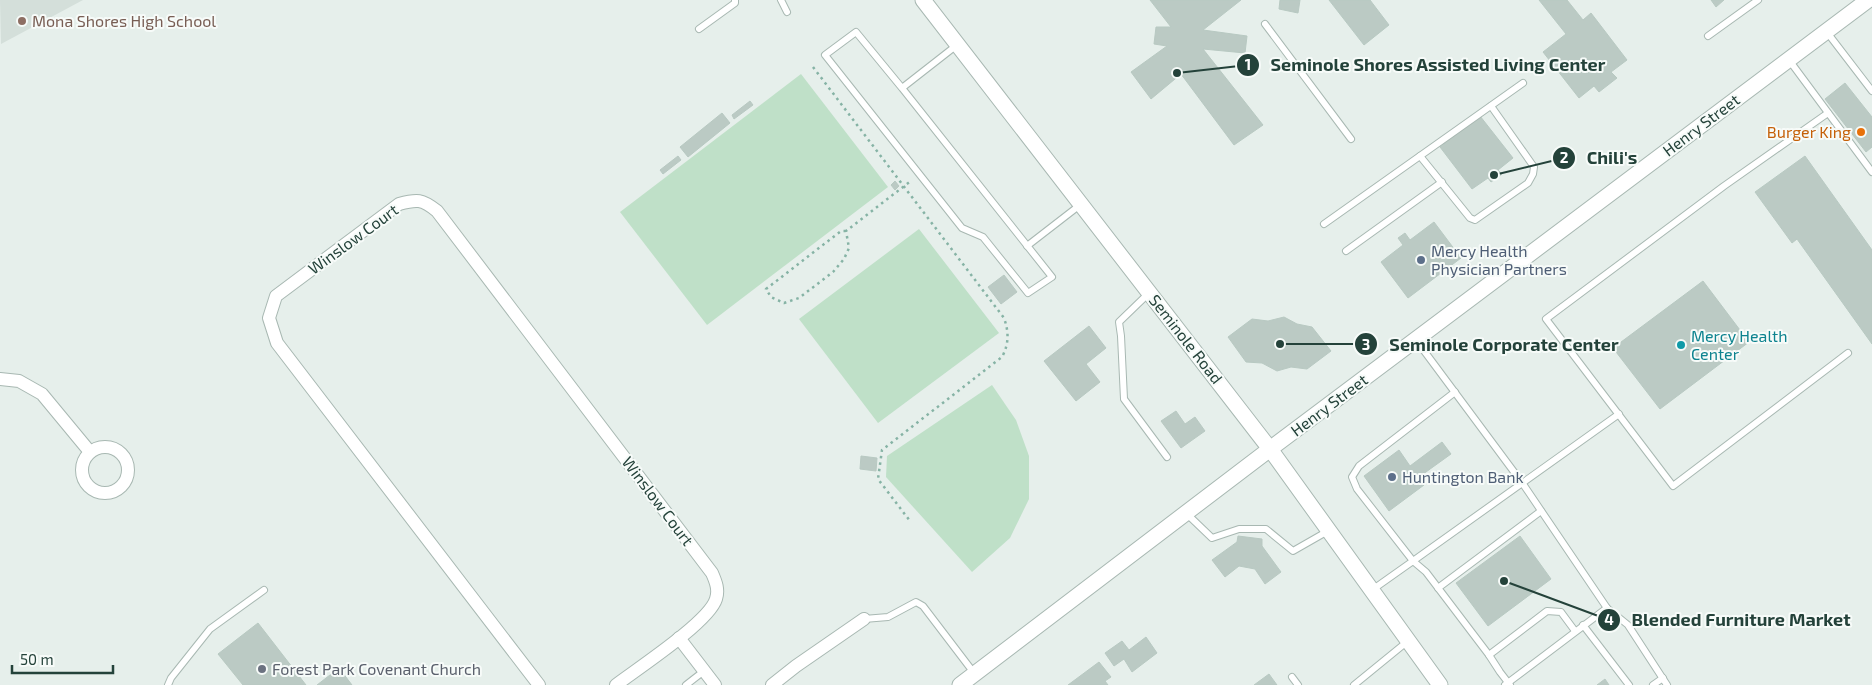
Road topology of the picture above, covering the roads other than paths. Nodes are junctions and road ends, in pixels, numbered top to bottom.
1 (734, 0) edge
2 (780, 0) edge
3 (923, 0) edge
4 (1758, 0) edge
5 (1867, 3) edge
6 (787, 12) dead end
7 (1265, 24) dead end
8 (699, 29) dead end
9 (1826, 31) junction
10 (1708, 36) dead end
11 (958, 44) junction
12 (1788, 59) junction
13 (1523, 83) dead end
14 (902, 88) junction
15 (1872, 91) edge
16 (1491, 106) junction
17 (1828, 113) junction
18 (1352, 139) dead end
19 (1420, 156) junction
20 (1872, 172) edge
21 (1442, 182) junction
22 (1081, 204) junction
23 (1324, 224) dead end
24 (1027, 246) junction
25 (1346, 251) dead end
26 (1150, 292) junction
27 (1416, 340) junction
28 (1848, 353) dead end
29 (0, 379) edge
30 (1455, 392) junction
31 (1619, 414) junction
32 (1270, 449) junction
33 (90, 452) dead end
34 (1168, 457) dead end
35 (1523, 484) junction
36 (1542, 511) junction
37 (1186, 513) junction
38 (1328, 530) junction
39 (1413, 561) junction
40 (1438, 588) junction
41 (264, 590) dead end
42 (1372, 590) junction
43 (1607, 608) junction
44 (864, 619) joint
45 (1583, 625) junction
46 (1575, 631) junction
47 (679, 638) junction
48 (1408, 641) junction
49 (1489, 655) junction
50 (704, 671) junction
51 (975, 674) junction
52 (1292, 677) dead end
53 (1663, 678) junction
54 (1508, 684) edge
55 (168, 685) edge
56 (539, 685) edge
57 (616, 685) edge
58 (686, 685) edge
59 (715, 685) edge
60 (772, 685) edge
61 (960, 685) edge
62 (1298, 685) edge
63 (1354, 685) edge
64 (1440, 685) edge
65 (1629, 685) edge
66 (1653, 685) edge
67 (1667, 685) edge

1 - 8 lane
2 - 6 lane
3 - 11 street, Seminole Road
4 - 10 lane
5 - 9 street, Henry Street
7 - 18 lane
9 - 12 street, Henry Street
9 - 15 lane
11 - 14 lane
11 - 22 street, Seminole Road
12 - 17 lane
12 - 27 street, Henry Street
13 - 16 lane
14 - 24 lane
14 - 24 lane
16 - 19 lane
16 - 21 lane
17 - 20 lane
17 - 31 lane
19 - 21 lane
19 - 23 lane
21 - 25 lane
22 - 24 lane
22 - 26 street, Seminole Road
26 - 32 street, Seminole Road
26 - 34 lane
27 - 30 lane
27 - 32 street, Henry Street
28 - 31 lane
29 - 33 street
30 - 35 lane
30 - 39 lane
31 - 35 lane
32 - 37 street, Henry Street
32 - 38 street, Seminole Road
35 - 36 lane
35 - 39 lane
36 - 40 lane
36 - 43 lane
37 - 38 lane
37 - 51 street, Henry Street
38 - 42 street, Seminole Road
39 - 40 lane
39 - 42 lane
40 - 49 lane
41 - 55 lane
42 - 48 street, Seminole Road
43 - 45 lane
43 - 53 lane
44 - 51 lane
44 - 60 street
45 - 46 lane
45 - 65 lane
46 - 49 lane
46 - 54 lane
47 - 50 street
47 - 56 street, Winslow Court
47 - 57 street, Winslow Court
48 - 63 lane
48 - 64 street, Seminole Road
49 - 54 lane
50 - 58 lane
50 - 59 street
51 - 61 street, Henry Street
52 - 62 lane
53 - 66 lane
53 - 67 lane

